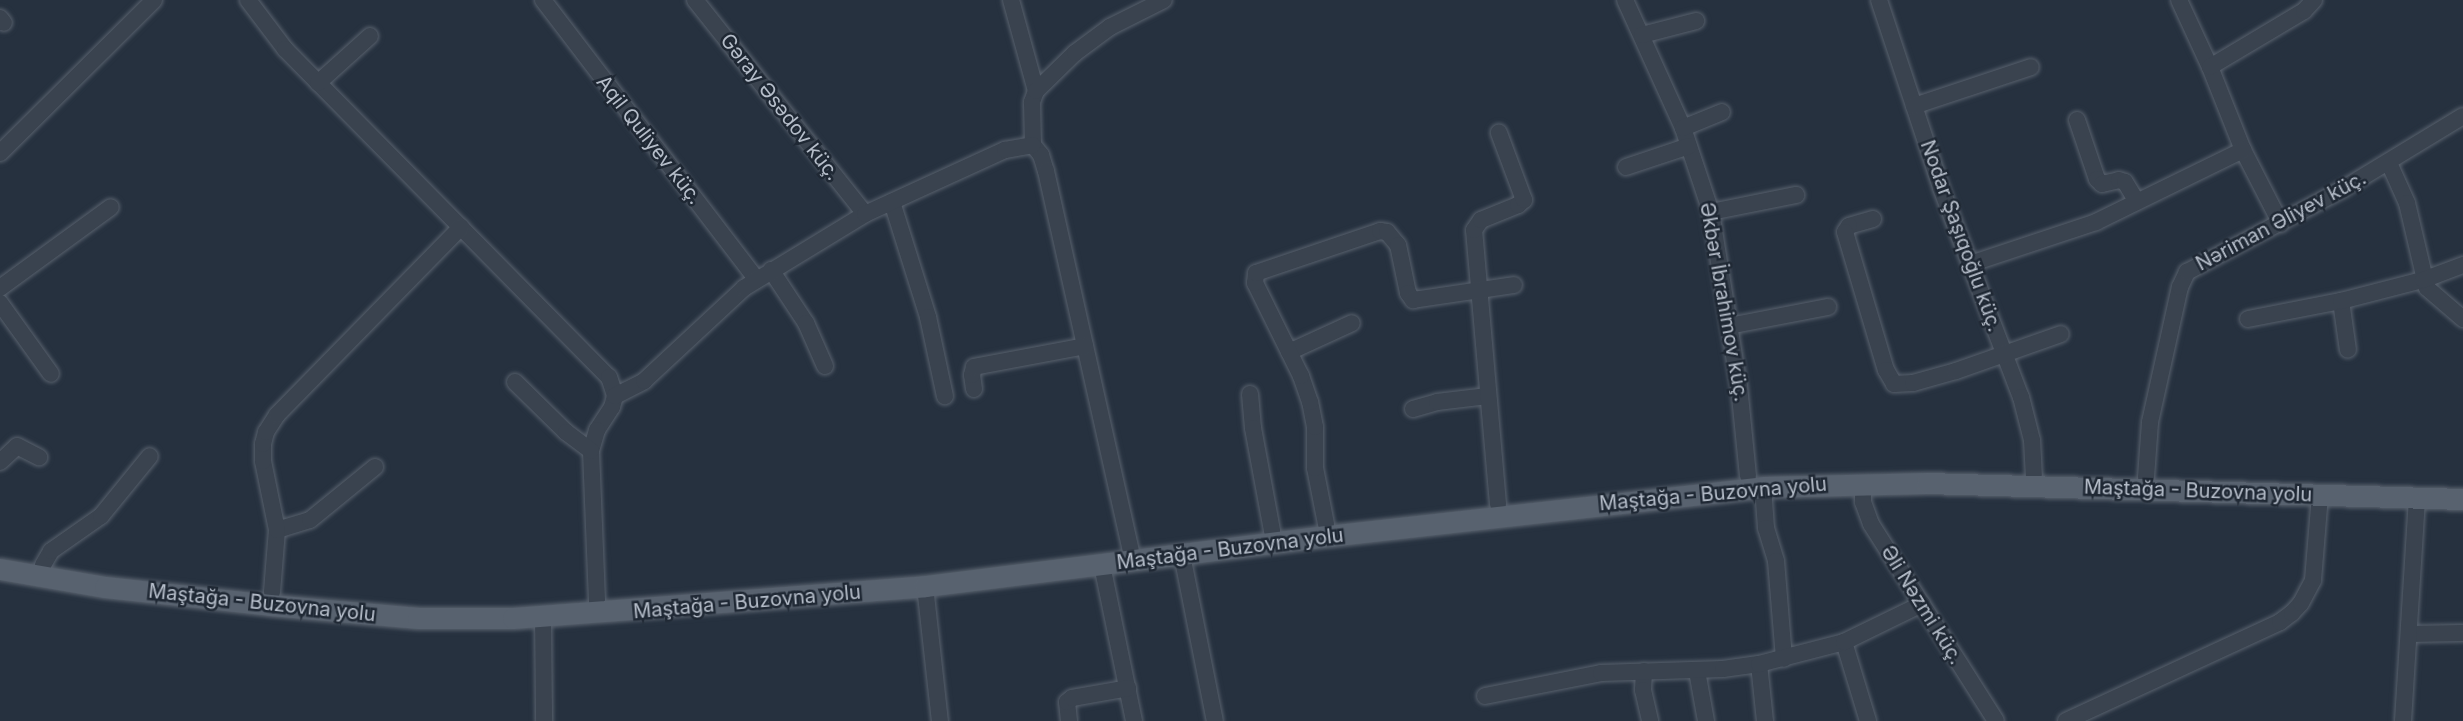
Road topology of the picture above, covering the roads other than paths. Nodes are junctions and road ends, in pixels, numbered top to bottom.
1 (154, 0) edge
2 (248, 0) edge
3 (543, 0) edge
4 (695, 0) edge
5 (1011, 0) edge
6 (1164, 0) edge
7 (1625, 0) edge
8 (1878, 0) edge
9 (2179, 0) edge
10 (2313, 0) edge
11 (136, 7) edge
12 (1696, 21) dead end
13 (1642, 35) junction
14 (370, 36) dead end
15 (2031, 67) dead end
16 (2210, 67) junction
17 (318, 83) junction
18 (1036, 90) junction
19 (1914, 106) junction
20 (1722, 112) dead end
21 (2463, 116) edge
22 (2077, 120) dead end
23 (1683, 128) junction
24 (1499, 133) dead end
25 (1033, 145) junction
26 (1689, 146) junction
27 (2243, 150) junction
28 (0, 153) edge
29 (2389, 163) junction
30 (1626, 167) dead end
31 (1796, 195) dead end
32 (892, 202) junction
33 (2137, 202) junction
34 (111, 207) dead end
35 (1711, 212) junction
36 (865, 214) junction
37 (1872, 219) dead end
38 (2281, 224) junction
39 (461, 227) junction
40 (1970, 264) junction
41 (2463, 265) edge
42 (764, 275) junction
43 (2423, 280) junction
44 (1514, 285) dead end
45 (0, 288) edge
46 (1479, 290) junction
47 (2341, 301) junction
48 (0, 303) edge
49 (1828, 307) dead end
50 (2463, 319) edge
51 (2248, 320) dead end
52 (1352, 323) dead end
53 (1729, 326) junction
54 (2061, 334) dead end
55 (1085, 346) junction
56 (2348, 350) dead end
57 (1289, 352) junction
58 (2004, 354) junction
59 (825, 366) dead end
60 (51, 374) dead end
61 (515, 382) dead end
62 (974, 388) dead end
63 (1250, 394) dead end
64 (615, 396) junction
65 (945, 396) dead end
66 (1488, 396) junction
67 (1413, 409) dead end
68 (591, 451) junction
69 (150, 456) dead end
70 (39, 457) dead end
71 (0, 462) edge
72 (375, 467) dead end
73 (2034, 475) junction
74 (2146, 477) junction
75 (1863, 478) junction
76 (1756, 481) junction
77 (2463, 485) edge
78 (2320, 495) junction
79 (2417, 497) junction
80 (2463, 499) edge
81 (1498, 504) junction
82 (1326, 524) junction
83 (277, 530) junction
84 (1272, 531) junction
85 (1131, 550) junction
86 (1182, 555) junction
87 (0, 556) edge
88 (43, 565) junction
89 (1102, 565) junction
90 (0, 569) edge
91 (925, 586) junction
92 (271, 599) junction
93 (597, 602) junction
94 (1922, 604) junction
95 (543, 611) junction
96 (2463, 633) edge
97 (2409, 634) junction
98 (1844, 642) junction
99 (1784, 659) junction
100 (1759, 664) junction
101 (1696, 670) junction
102 (1644, 671) junction
103 (1128, 688) junction
104 (1485, 696) dead end
105 (544, 721) edge
106 (940, 721) edge
107 (1069, 721) edge
108 (1134, 721) edge
109 (1215, 721) edge
110 (1650, 721) edge
111 (1706, 721) edge
112 (1765, 721) edge
113 (1868, 721) edge
114 (1996, 721) edge
115 (2066, 721) edge
116 (2403, 721) edge

1 - 11 street
2 - 17 street
3 - 42 street, Aqil Quliyev küç.
4 - 36 street, Gəray Əsədov küç.
5 - 18 street
6 - 18 street
7 - 13 street, Əkbər İbrahimov küç.
8 - 19 street, Nodar Şaşıqoğlu küç.
9 - 16 street
10 - 16 street
11 - 28 street
12 - 13 street
13 - 23 street, Əkbər İbrahimov küç.
14 - 17 street
15 - 19 street
16 - 27 street
17 - 39 street
18 - 25 street
19 - 40 street, Nodar Şaşıqoğlu küç.
20 - 23 street
21 - 29 street, Nəriman Əliyev küç.
22 - 33 street
23 - 26 street, Əkbər İbrahimov küç.
24 - 46 street
25 - 32 street
25 - 55 street
26 - 30 street
26 - 35 street, Əkbər İbrahimov küç.
27 - 33 street
27 - 38 street
29 - 38 street, Nəriman Əliyev küç.
29 - 43 street
31 - 35 street
32 - 36 street
32 - 65 street
33 - 40 street
34 - 45 street
35 - 53 street, Əkbər İbrahimov küç.
36 - 42 street
37 - 58 street
38 - 74 street, Nəriman Əliyev küç.
39 - 64 street
39 - 83 street
40 - 58 street, Nodar Şaşıqoğlu küç.
41 - 43 street
42 - 59 street, Aqil Quliyev küç.
42 - 64 street
43 - 47 street
43 - 50 street
44 - 46 street
46 - 57 street
46 - 66 street
47 - 51 street
47 - 56 street
48 - 60 street
49 - 53 street
52 - 57 street
53 - 76 street, Əkbər İbrahimov küç.
54 - 58 street
55 - 62 street
55 - 85 street
57 - 82 street
58 - 73 street, Nodar Şaşıqoğlu küç.
61 - 68 street
63 - 84 street
64 - 68 street
66 - 67 street
66 - 81 street
68 - 93 street
69 - 88 street
70 - 71 street
72 - 83 street
73 - 74 main road
73 - 75 main road
74 - 77 main road
75 - 76 main road, Maştağa - Buzovna yolu
75 - 78 main road, Maştağa - Buzovna yolu
75 - 94 street, Əli Nəzmi küç.
76 - 81 main road
76 - 86 main road, Maştağa - Buzovna yolu
76 - 99 street, Əkbər İbrahimov küç.
78 - 79 main road, Maştağa - Buzovna yolu
78 - 115 street
79 - 80 main road, Maştağa - Buzovna yolu
79 - 97 street
81 - 82 main road
82 - 84 main road
83 - 92 street
84 - 85 main road
85 - 93 main road
86 - 89 main road, Maştağa - Buzovna yolu
86 - 109 street
87 - 88 main road
88 - 92 main road
89 - 91 main road, Maştağa - Buzovna yolu
89 - 103 street
90 - 92 main road, Maştağa - Buzovna yolu
91 - 95 main road, Maştağa - Buzovna yolu
91 - 106 street
92 - 95 main road, Maştağa - Buzovna yolu
93 - 95 main road
94 - 98 street
94 - 114 street, Əli Nəzmi küç.
95 - 105 street
96 - 97 street
97 - 116 street
98 - 99 street
98 - 113 street
99 - 100 street
100 - 101 street
100 - 112 street
101 - 102 street
101 - 111 street
102 - 104 street
102 - 110 street
103 - 107 street
103 - 108 street

